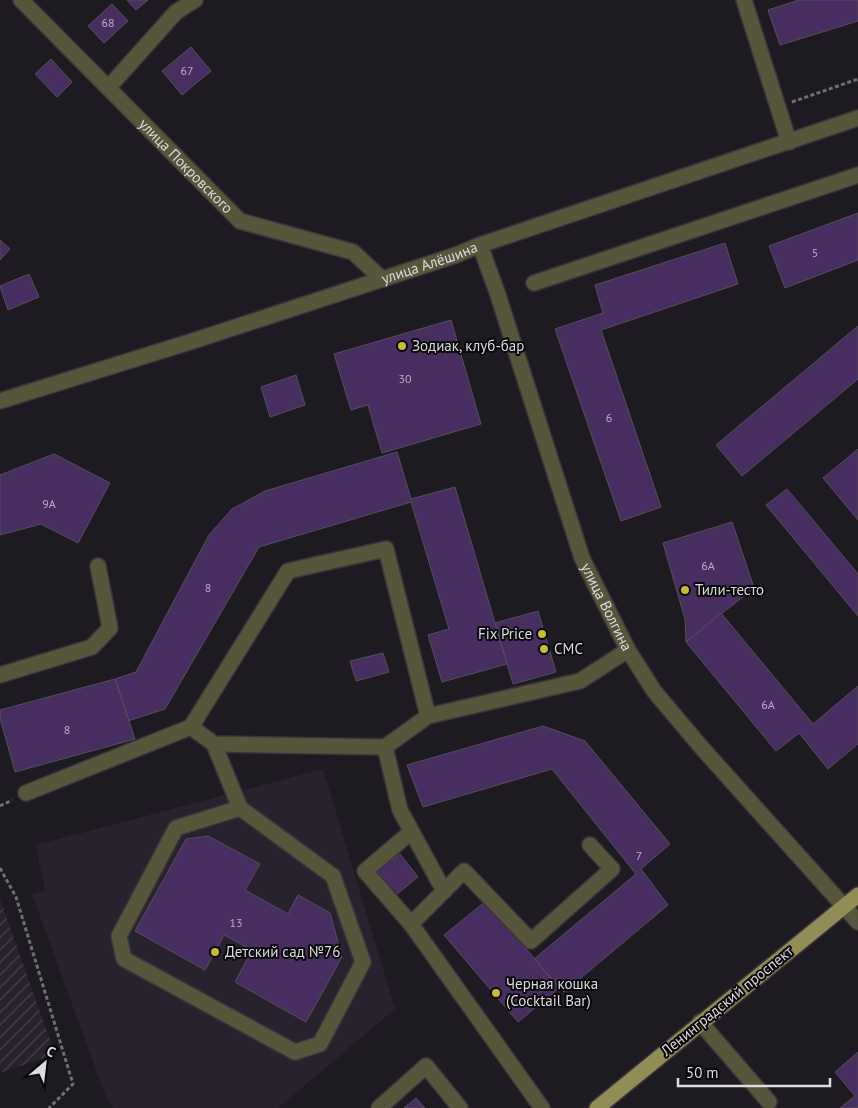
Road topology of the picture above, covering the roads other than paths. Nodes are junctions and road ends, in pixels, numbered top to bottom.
1 (21, 0) edge
2 (195, 0) edge
3 (744, 0) edge
4 (109, 87) junction
5 (858, 118) edge
6 (789, 142) junction
7 (858, 175) edge
8 (480, 245) junction
9 (382, 279) junction
10 (534, 283) dead end
11 (0, 401) edge
12 (98, 566) dead end
13 (628, 650) junction
14 (0, 675) edge
15 (428, 716) junction
16 (191, 727) junction
17 (214, 744) junction
18 (385, 747) junction
19 (26, 793) dead end
20 (240, 808) junction
21 (411, 832) junction
22 (590, 845) dead end
23 (444, 890) junction
24 (858, 895) edge
25 (845, 906) junction
26 (858, 922) edge
27 (411, 924) junction
28 (700, 1022) junction
29 (769, 1102) dead end
30 (380, 1108) edge
31 (460, 1108) edge
32 (542, 1108) edge
33 (597, 1108) edge

1 - 4 street, улица Покровского
2 - 4 street
3 - 6 street
4 - 9 street, улица Покровского
5 - 6 street, улица Алёшина
6 - 8 street, улица Алёшина
7 - 10 street
8 - 9 street, улица Алёшина
8 - 13 street, улица Волгина
9 - 11 street, улица Алёшина
12 - 14 street
13 - 15 street
13 - 25 street, улица Волгина
15 - 16 street
15 - 18 street
16 - 17 street
16 - 19 street
17 - 18 street
17 - 20 street
18 - 21 street
20 - 20 street
21 - 23 street
21 - 27 street
22 - 23 street
23 - 27 street
24 - 25 main road, Ленинградский проспект
25 - 26 street, улица Волгина
25 - 28 main road, Ленинградский проспект
27 - 32 street
28 - 29 street
28 - 33 main road, Ленинградский проспект
30 - 31 street

